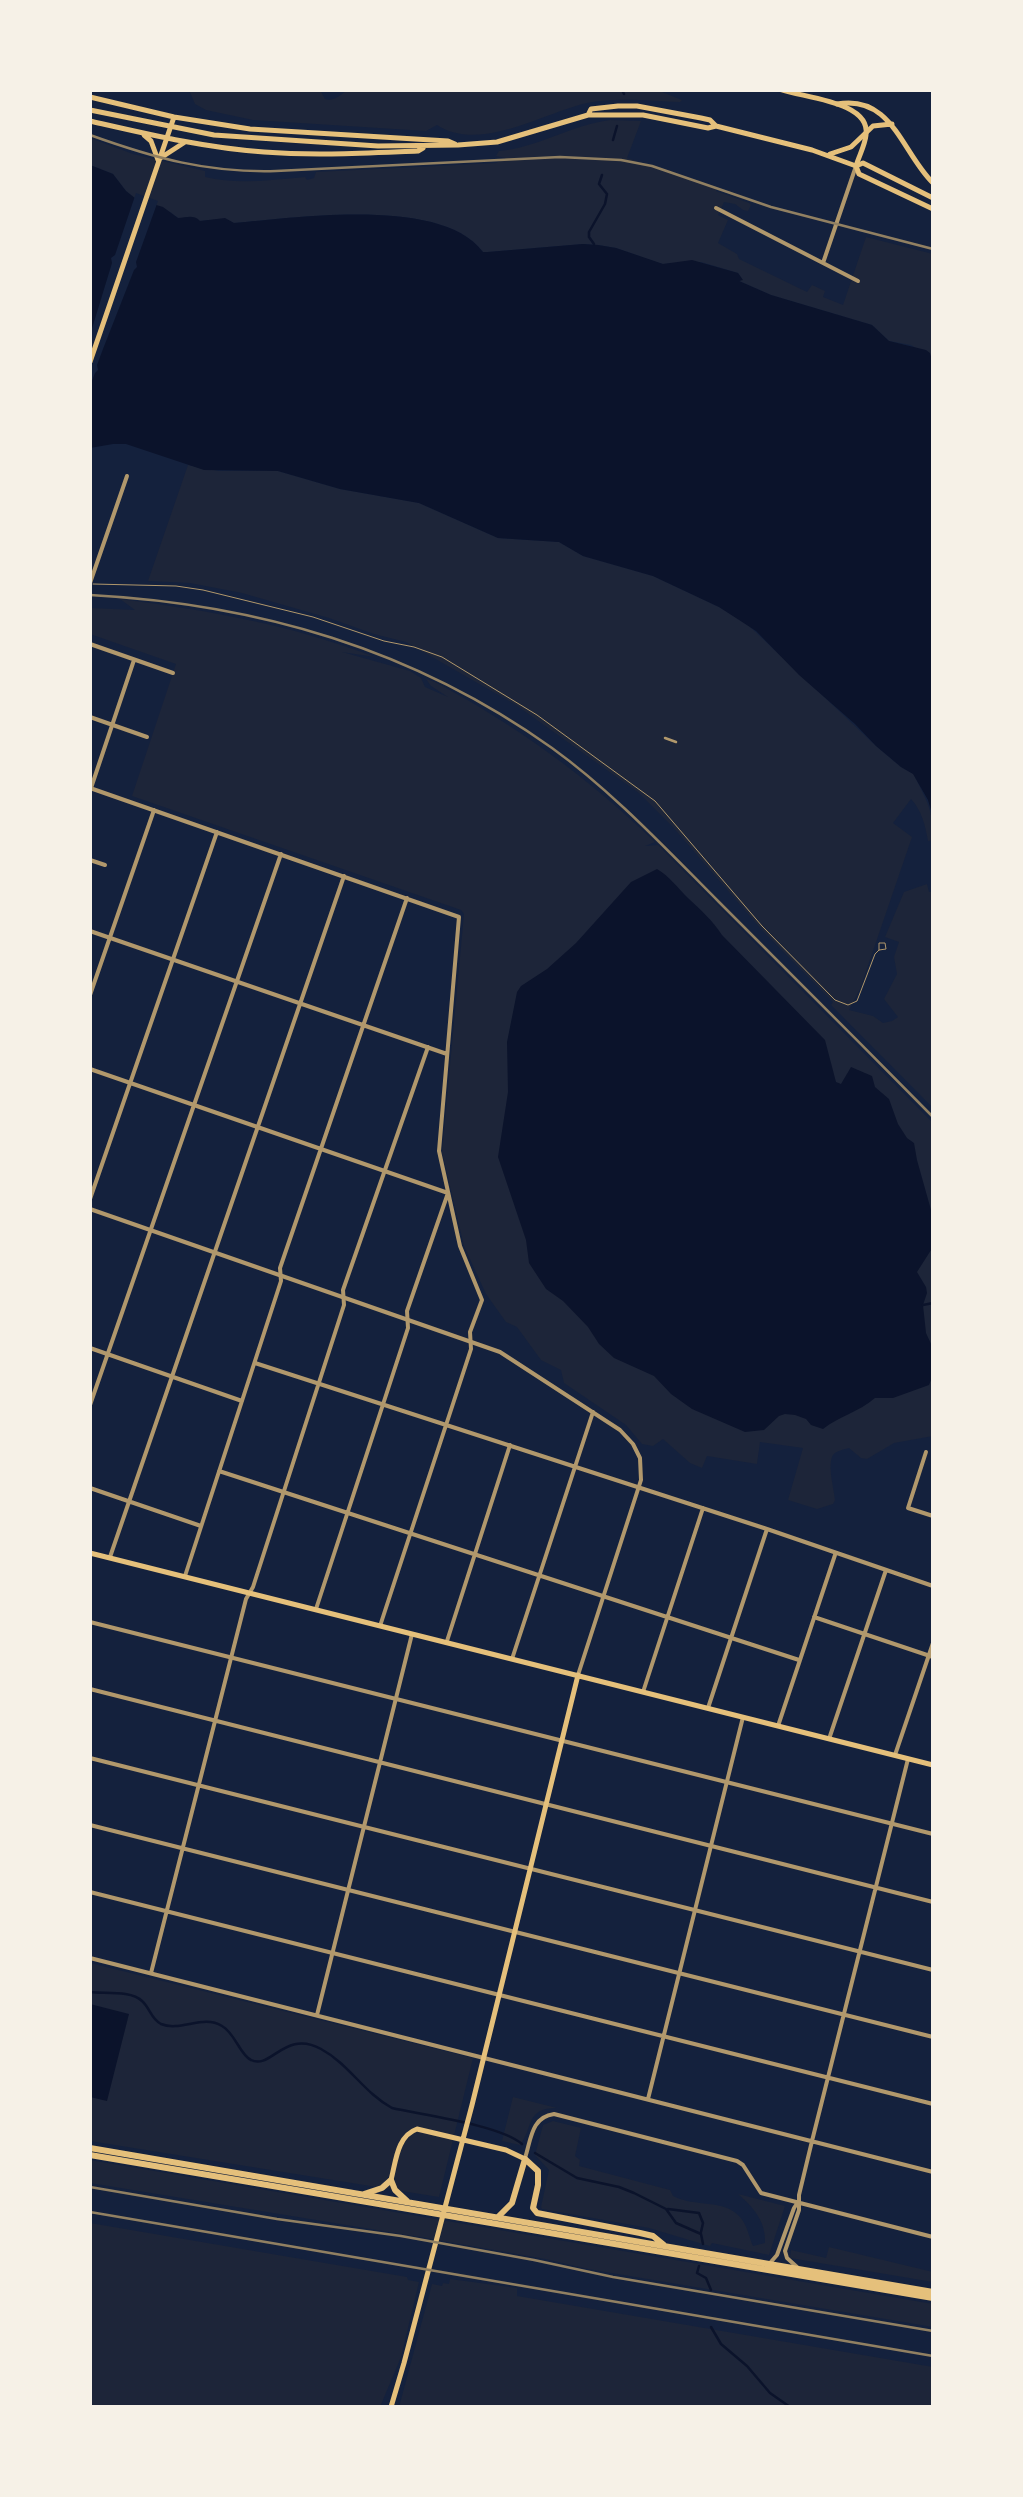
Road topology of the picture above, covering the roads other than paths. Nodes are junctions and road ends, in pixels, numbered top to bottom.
1 (782, 90) edge
2 (90, 96) edge
3 (836, 104) junction
4 (646, 108) junction
5 (90, 110) edge
6 (638, 115) junction
7 (588, 116) junction
8 (174, 118) junction
9 (90, 121) edge
10 (892, 124) junction
11 (716, 126) junction
12 (867, 132) junction
13 (142, 134) junction
14 (167, 138) junction
15 (185, 142) junction
16 (425, 146) junction
17 (458, 146) junction
18 (828, 155) junction
19 (160, 160) junction
20 (856, 166) junction
21 (933, 183) edge
22 (933, 198) edge
23 (716, 208) dead end
24 (933, 209) edge
25 (823, 263) junction
26 (858, 280) dead end
27 (90, 362) edge
28 (127, 476) dead end
29 (90, 583) edge
30 (90, 644) edge
31 (134, 660) junction
32 (173, 673) dead end
33 (90, 717) edge
34 (112, 725) junction
35 (147, 737) dead end
36 (665, 738) dead end
37 (676, 742) dead end
38 (90, 789) edge
39 (154, 810) junction
40 (217, 832) junction
41 (281, 854) junction
42 (90, 860) edge
43 (105, 865) dead end
44 (344, 876) junction
45 (408, 898) junction
46 (90, 930) edge
47 (110, 938) junction
48 (879, 950) dead end
49 (173, 960) junction
50 (237, 981) junction
51 (90, 995) edge
52 (300, 1003) junction
53 (364, 1025) junction
54 (428, 1047) junction
55 (448, 1054) junction
56 (90, 1069) edge
57 (130, 1084) junction
58 (194, 1105) junction
59 (256, 1127) junction
60 (320, 1149) junction
61 (384, 1171) junction
62 (448, 1194) junction
63 (90, 1199) edge
64 (90, 1209) edge
65 (150, 1230) junction
66 (214, 1252) junction
67 (280, 1275) junction
68 (343, 1296) junction
69 (408, 1319) junction
70 (471, 1341) junction
71 (90, 1348) edge
72 (108, 1354) junction
73 (254, 1363) junction
74 (172, 1377) junction
75 (320, 1382) junction
76 (242, 1401) junction
77 (382, 1404) junction
78 (90, 1405) edge
79 (593, 1412) junction
80 (446, 1426) junction
81 (510, 1446) junction
82 (926, 1452) dead end
83 (574, 1467) junction
84 (219, 1471) junction
85 (90, 1488) edge
86 (638, 1488) junction
87 (283, 1492) junction
88 (128, 1500) junction
89 (703, 1508) junction
90 (347, 1513) junction
91 (933, 1516) edge
92 (202, 1526) junction
93 (767, 1529) junction
94 (411, 1534) junction
95 (90, 1553) edge
96 (836, 1553) junction
97 (475, 1554) junction
98 (110, 1558) junction
99 (886, 1570) junction
100 (539, 1575) junction
101 (186, 1577) junction
102 (933, 1586) edge
103 (250, 1592) junction
104 (603, 1596) junction
105 (316, 1610) junction
106 (667, 1617) junction
107 (814, 1617) junction
108 (90, 1622) edge
109 (380, 1626) junction
110 (412, 1634) junction
111 (865, 1634) junction
112 (731, 1638) junction
113 (447, 1642) junction
114 (933, 1642) edge
115 (931, 1656) edge
116 (231, 1657) junction
117 (512, 1659) junction
118 (799, 1660) junction
119 (578, 1675) junction
120 (90, 1689) edge
121 (643, 1692) junction
122 (396, 1699) junction
123 (708, 1708) junction
124 (743, 1717) junction
125 (215, 1721) junction
126 (778, 1726) junction
127 (829, 1738) junction
128 (562, 1740) junction
129 (895, 1755) junction
130 (90, 1758) edge
131 (908, 1758) junction
132 (380, 1762) junction
133 (933, 1765) edge
134 (726, 1782) junction
135 (199, 1785) junction
136 (546, 1804) junction
137 (892, 1824) junction
138 (90, 1825) edge
139 (364, 1826) junction
140 (933, 1834) edge
141 (710, 1846) junction
142 (182, 1848) junction
143 (531, 1868) junction
144 (876, 1888) junction
145 (348, 1890) junction
146 (90, 1892) edge
147 (933, 1902) edge
148 (695, 1910) junction
149 (167, 1911) junction
150 (515, 1932) junction
151 (860, 1951) junction
152 (332, 1953) junction
153 (90, 1958) edge
154 (933, 1970) edge
155 (679, 1973) junction
156 (152, 1974) junction
157 (499, 1994) junction
158 (844, 2014) junction
159 (317, 2015) junction
160 (663, 2036) junction
161 (933, 2037) edge
162 (484, 2056) junction
163 (828, 2078) junction
164 (648, 2099) junction
165 (933, 2104) edge
166 (462, 2139) junction
167 (812, 2141) junction
168 (90, 2152) edge
169 (525, 2159) junction
170 (933, 2172) edge
171 (391, 2180) junction
172 (363, 2194) junction
173 (409, 2202) junction
174 (798, 2202) junction
175 (498, 2217) junction
176 (933, 2237) edge
177 (665, 2246) junction
178 (701, 2255) junction
179 (770, 2263) junction
180 (798, 2268) junction
181 (933, 2295) edge
182 (390, 2407) edge

1 - 3 main road
2 - 8 main road
3 - 10 main road
3 - 12 main road
4 - 6 main road
4 - 7 main road
4 - 11 main road
5 - 16 main road
6 - 7 main road
6 - 11 main road
7 - 17 main road
8 - 14 main road
8 - 17 main road
9 - 13 main road
10 - 12 main road
10 - 21 main road
11 - 18 main road
12 - 18 main road
12 - 20 main road
13 - 14 main road
13 - 19 main road
14 - 15 main road
14 - 19 main road
15 - 16 main road
15 - 19 main road
16 - 17 main road
18 - 20 main road
19 - 27 main road
20 - 22 main road
20 - 24 main road
20 - 25 street
23 - 25 street
25 - 26 street
28 - 29 street
29 - 48 lane
30 - 31 street
31 - 32 street
31 - 34 street
33 - 34 street
34 - 35 street
34 - 38 street
36 - 37 street
38 - 39 street
39 - 40 street
39 - 47 street
40 - 41 street
40 - 49 street
41 - 44 street
41 - 50 street
42 - 43 street
44 - 45 street
44 - 52 street
45 - 53 street
45 - 55 street
46 - 47 street
47 - 49 street
47 - 51 street
49 - 50 street
49 - 57 street
50 - 52 street
50 - 58 street
52 - 53 street
52 - 59 street
53 - 54 street
53 - 60 street
54 - 55 street
54 - 61 street
55 - 62 street
56 - 57 street
57 - 58 street
57 - 63 street
58 - 59 street
58 - 65 street
59 - 60 street
59 - 66 street
60 - 61 street
60 - 67 street
61 - 62 street
61 - 68 street
62 - 69 street
62 - 70 street
64 - 65 street
65 - 66 street
65 - 72 street
66 - 67 street
66 - 74 street
67 - 68 street
67 - 73 street
68 - 69 street
68 - 75 street
69 - 70 street
69 - 77 street
70 - 79 street
70 - 80 street
71 - 72 street
72 - 74 street
72 - 78 street
73 - 75 street
73 - 76 street
74 - 76 street
74 - 88 street
75 - 77 street
75 - 87 street
76 - 84 street
77 - 80 street
77 - 90 street
79 - 83 street
79 - 86 street
80 - 81 street
80 - 94 street
81 - 83 street
81 - 97 street
82 - 91 street
83 - 86 street
83 - 100 street
84 - 87 street
84 - 92 street
85 - 88 street
86 - 89 street
86 - 104 street
87 - 90 street
87 - 103 street
88 - 92 street
88 - 98 street
89 - 93 street
89 - 106 street
90 - 94 street
90 - 105 street
92 - 101 street
93 - 96 street
93 - 112 street
94 - 97 street
94 - 109 street
95 - 98 main road
96 - 99 street
96 - 107 street
97 - 100 street
97 - 113 street
98 - 101 main road
99 - 102 street
99 - 111 street
100 - 104 street
100 - 117 street
101 - 103 main road
103 - 105 main road
103 - 116 street
104 - 106 street
104 - 119 street
105 - 109 main road
106 - 112 street
106 - 121 street
107 - 111 street
107 - 118 street
108 - 116 street
109 - 110 main road
110 - 113 main road
110 - 122 street
111 - 115 street
111 - 127 street
112 - 118 street
112 - 123 street
113 - 117 main road
114 - 115 street
115 - 129 street
116 - 122 street
116 - 125 street
117 - 119 main road
118 - 126 street
119 - 121 main road
119 - 128 main road
120 - 125 street
121 - 123 main road
122 - 128 street
122 - 132 street
123 - 124 main road
124 - 126 main road
124 - 134 street
125 - 132 street
125 - 135 street
126 - 127 main road
127 - 129 main road
128 - 134 street
128 - 136 main road
129 - 131 main road
130 - 135 street
131 - 133 main road
131 - 137 street
132 - 136 street
132 - 139 street
134 - 137 street
134 - 141 street
135 - 139 street
135 - 142 street
136 - 141 street
136 - 143 main road
137 - 140 street
137 - 144 street
138 - 142 street
139 - 143 street
139 - 145 street
141 - 144 street
141 - 148 street
142 - 145 street
142 - 149 street
143 - 148 street
143 - 150 main road
144 - 147 street
144 - 151 street
145 - 150 street
145 - 152 street
146 - 149 street
148 - 151 street
148 - 155 street
149 - 152 street
149 - 156 street
150 - 155 street
150 - 157 main road
151 - 154 street
151 - 158 street
152 - 157 street
152 - 159 street
153 - 156 street
155 - 158 street
155 - 160 street
156 - 159 street
157 - 160 street
157 - 162 main road
158 - 161 street
158 - 163 street
159 - 162 street
160 - 163 street
160 - 164 street
162 - 164 street
162 - 166 main road
163 - 165 street
163 - 167 street
164 - 167 street
166 - 169 main road
166 - 171 main road
166 - 182 main road
167 - 170 street
167 - 174 street
168 - 172 highway
168 - 178 highway
169 - 174 street
169 - 175 highway
169 - 177 highway
171 - 172 highway
171 - 173 highway
172 - 173 highway
173 - 175 highway
174 - 176 street
174 - 179 street
174 - 180 street
175 - 177 highway
177 - 178 highway
178 - 179 highway
178 - 181 highway
179 - 180 highway
180 - 181 highway

